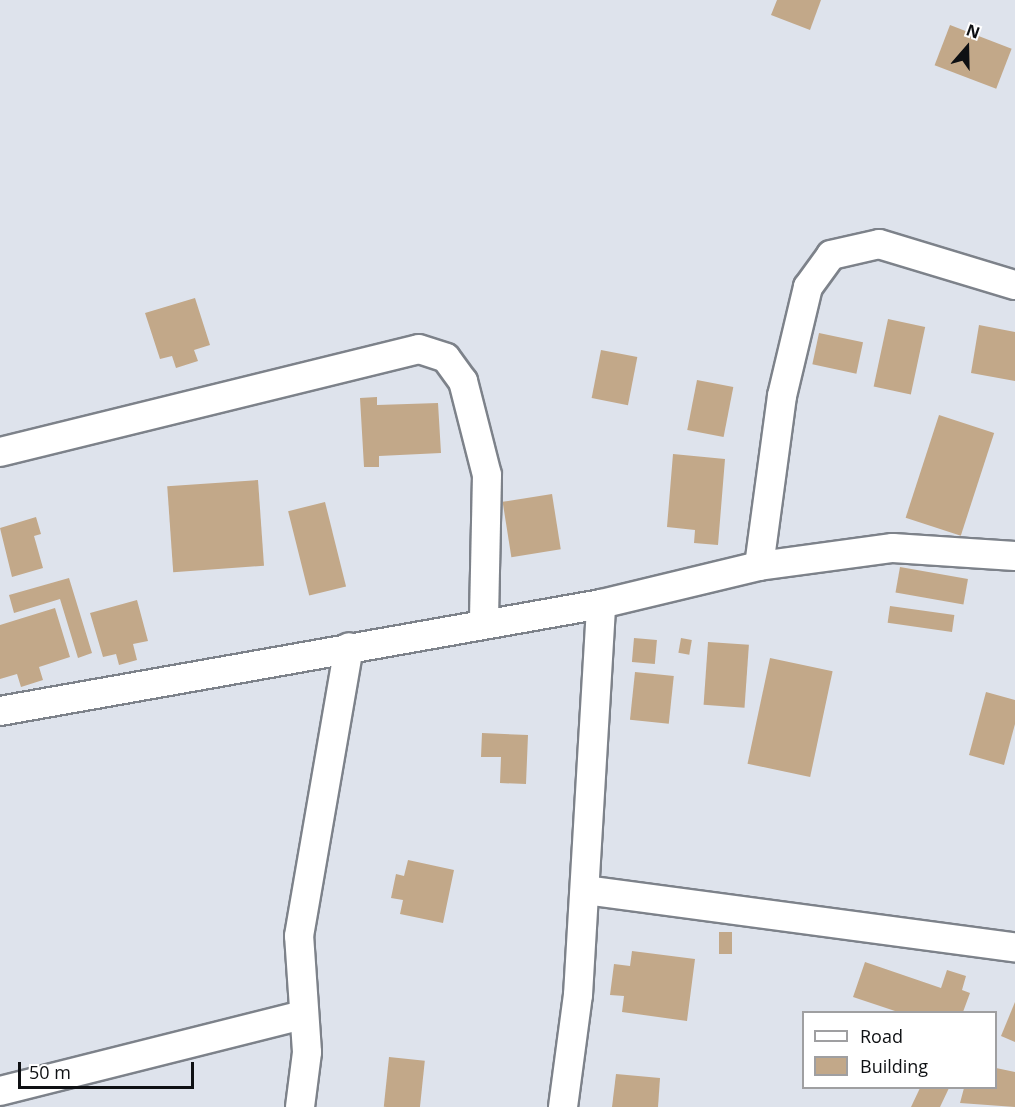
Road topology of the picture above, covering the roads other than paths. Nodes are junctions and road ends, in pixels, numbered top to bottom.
1 (1015, 285) edge
2 (0, 452) edge
3 (1015, 556) edge
4 (759, 566) junction
5 (601, 604) junction
6 (484, 623) junction
7 (349, 647) junction
8 (0, 711) edge
9 (585, 890) junction
10 (1015, 947) edge
11 (302, 1015) junction
12 (0, 1091) edge
13 (300, 1107) edge
14 (563, 1107) edge

1 - 4 street
2 - 6 street
3 - 4 street
4 - 5 street
5 - 6 street
5 - 9 street
6 - 7 street
7 - 8 street
7 - 11 street
9 - 10 street
9 - 14 street
11 - 12 street
11 - 13 street

